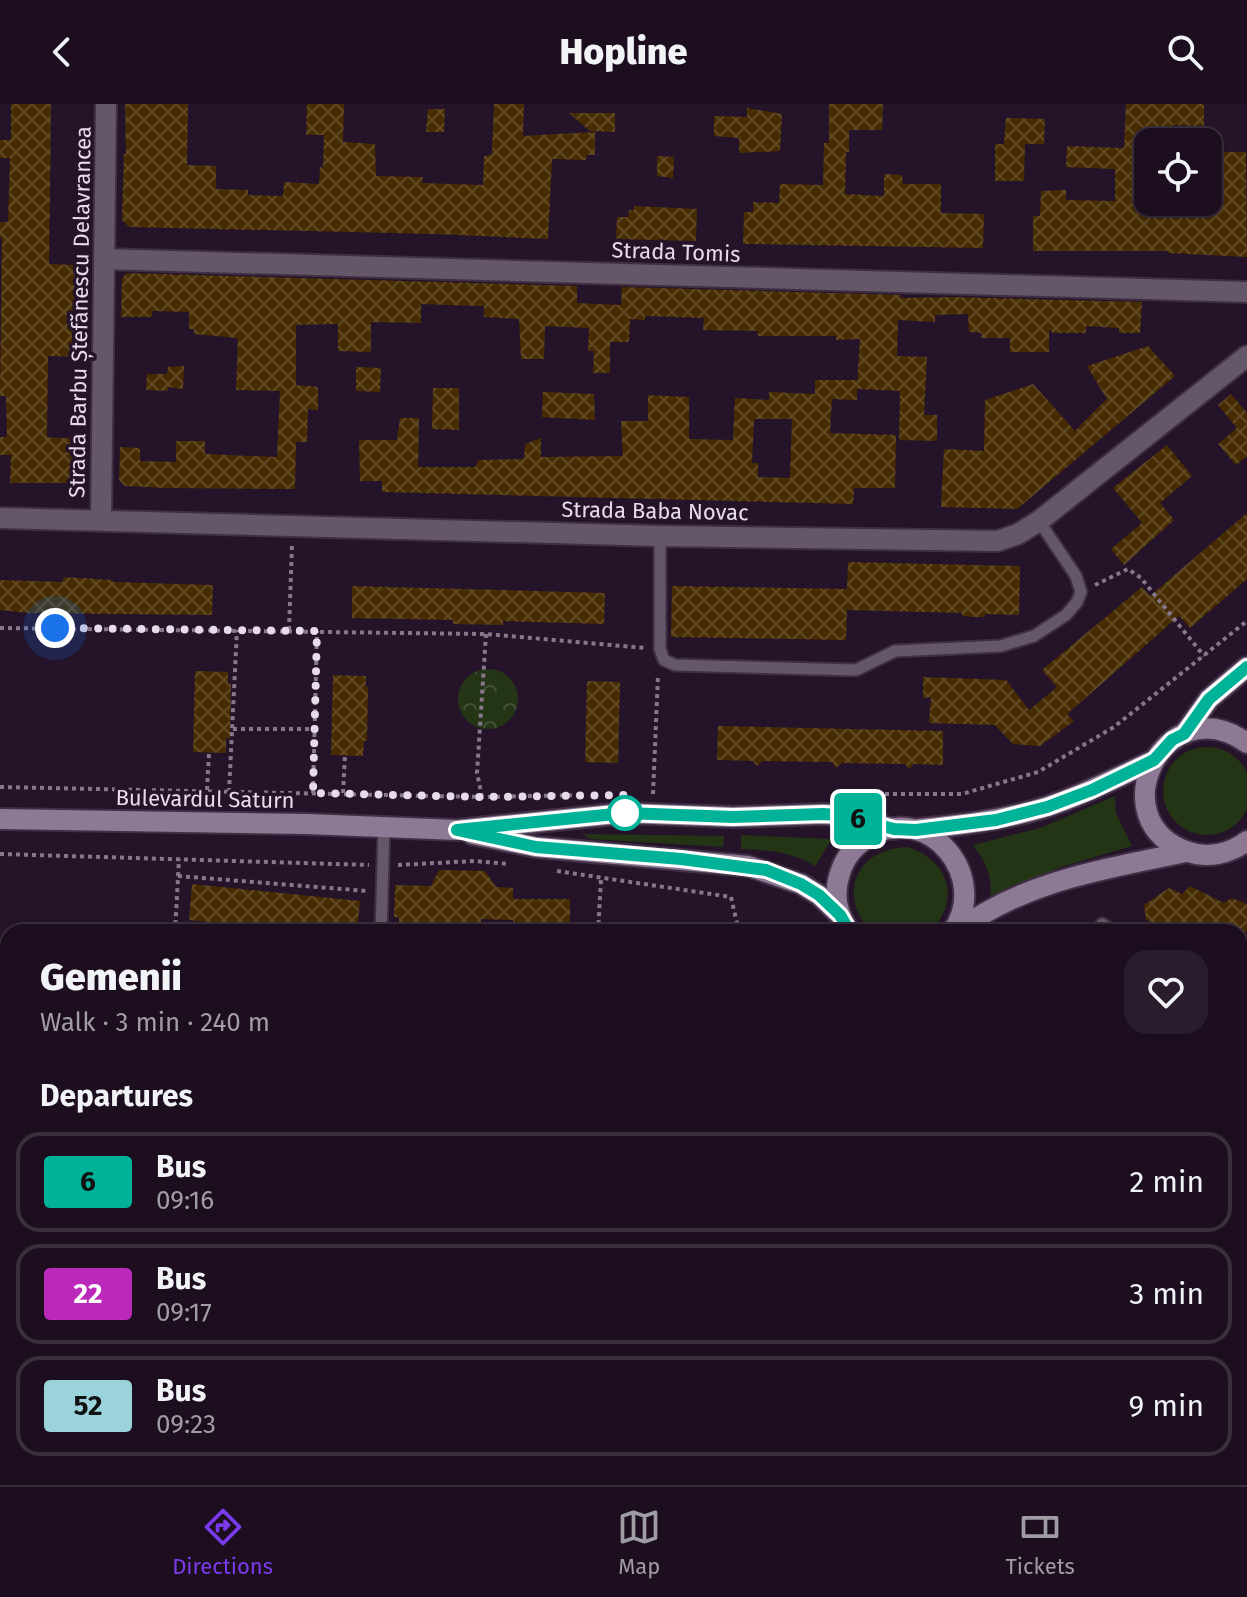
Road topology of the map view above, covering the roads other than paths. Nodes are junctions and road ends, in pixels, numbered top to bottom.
1 (106, 104) edge
2 (104, 259) junction
3 (1247, 292) edge
4 (1247, 356) edge
5 (0, 518) edge
6 (101, 520) junction
7 (1039, 521) junction
8 (660, 536) junction
9 (1247, 667) edge
10 (1184, 734) junction
11 (1247, 743) edge
12 (1154, 760) junction
13 (0, 819) edge
14 (384, 827) junction
15 (894, 829) junction
16 (457, 830) junction
17 (916, 830) junction
18 (1241, 849) edge
19 (1186, 852) junction
20 (381, 924) edge
21 (845, 924) edge
22 (957, 924) edge
23 (966, 924) edge

1 - 2 street, Strada Barbu Ștefănescu Delavrancea
2 - 3 street, Strada Tomis
2 - 6 street, Strada Barbu Ștefănescu Delavrancea
4 - 7 street, Strada Baba Novac
5 - 6 street, Strada Baba Novac
6 - 8 street, Strada Baba Novac
7 - 8 street, Strada Baba Novac
7 - 8 lane
9 - 10 main road, Bulevardul Saturn
10 - 11 main road
10 - 12 main road, Bulevardul Saturn
12 - 17 main road, Bulevardul Saturn
12 - 19 main road
13 - 14 main road, Bulevardul Saturn
14 - 16 main road, Bulevardul Saturn
14 - 20 lane
15 - 16 main road, Bulevardul Saturn
15 - 17 main road, Bulevardul Saturn
15 - 21 main road
16 - 21 main road, Bulevardul Saturn
17 - 22 main road
18 - 19 main road
19 - 23 main road

